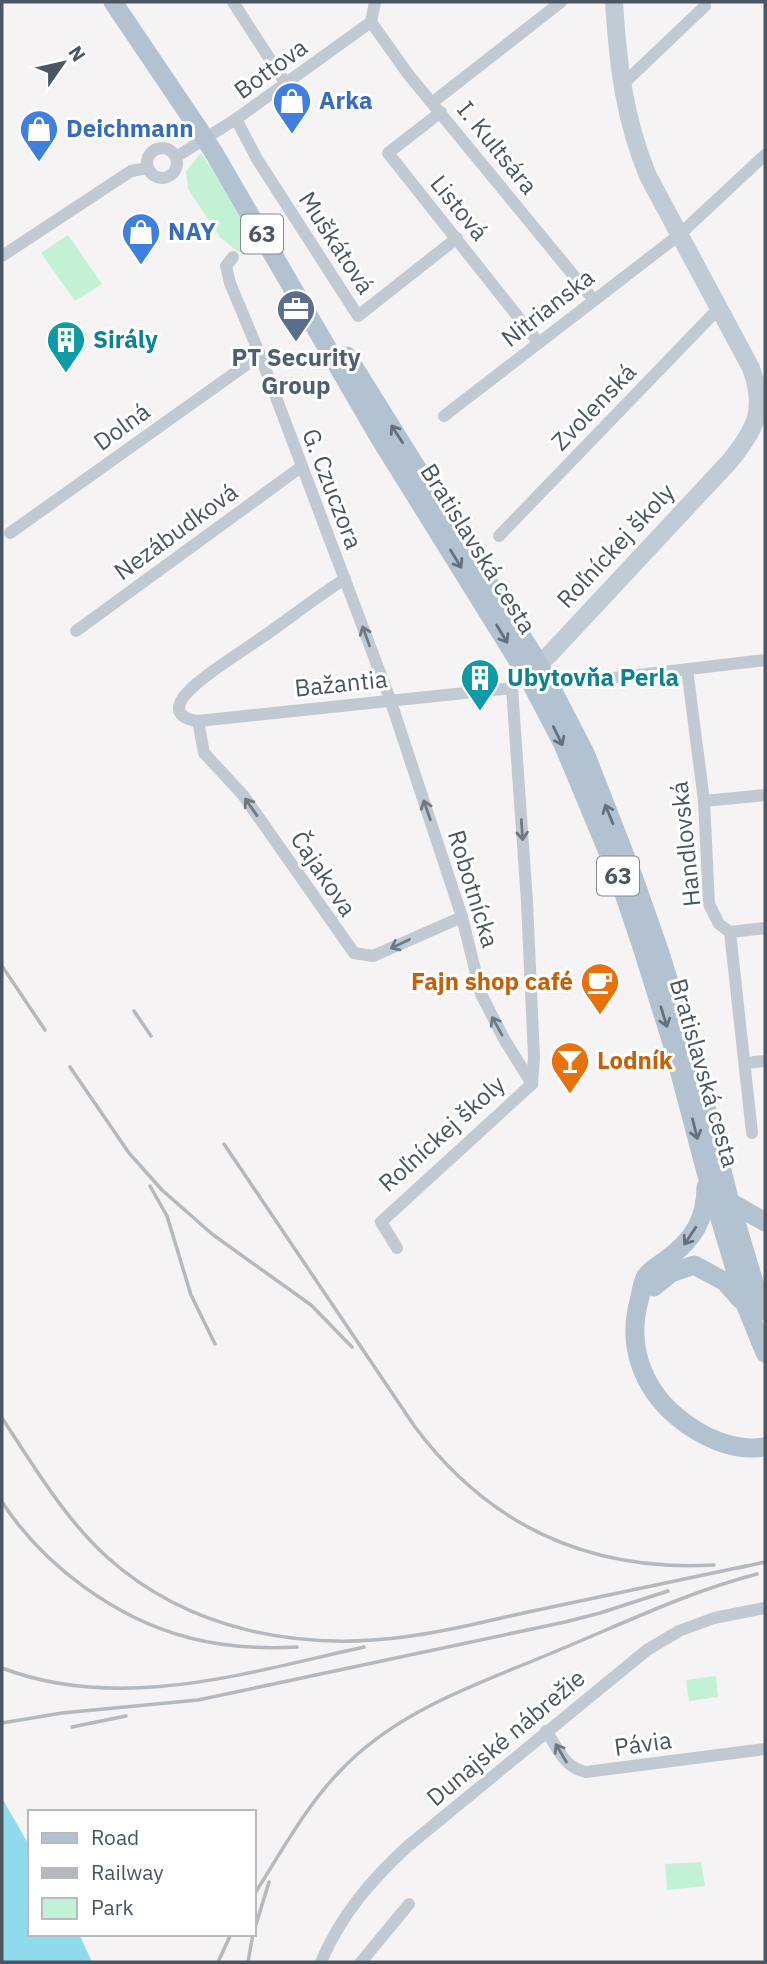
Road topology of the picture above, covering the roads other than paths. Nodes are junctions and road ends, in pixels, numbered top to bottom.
1 (113, 2) edge
2 (233, 2) edge
3 (375, 2) edge
4 (562, 2) edge
5 (614, 2) edge
6 (705, 6) dead end
7 (371, 22) junction
8 (286, 84) junction
9 (621, 86) junction
10 (437, 107) junction
11 (236, 119) junction
12 (765, 155) edge
13 (176, 157) junction
14 (148, 168) junction
15 (679, 235) junction
16 (457, 237) junction
17 (2, 256) edge
18 (233, 257) dead end
19 (593, 299) junction
20 (719, 307) junction
21 (538, 342) junction
22 (260, 355) junction
23 (444, 416) dead end
24 (761, 419) edge
25 (301, 467) junction
26 (10, 533) dead end
27 (499, 536) dead end
28 (345, 579) junction
29 (76, 631) dead end
30 (765, 660) edge
31 (687, 669) junction
32 (526, 676) junction
33 (604, 679) dead end
34 (390, 699) junction
35 (198, 721) junction
36 (765, 795) edge
37 (705, 801) junction
38 (462, 917) junction
39 (765, 928) edge
40 (730, 932) junction
41 (765, 1061) edge
42 (746, 1063) junction
43 (532, 1084) junction
44 (752, 1133) dead end
45 (706, 1172) junction
46 (730, 1202) junction
47 (765, 1222) edge
48 (397, 1248) dead end
49 (765, 1276) edge
50 (639, 1303) junction
51 (756, 1304) edge
52 (765, 1353) edge
53 (765, 1447) edge
54 (765, 1608) edge
55 (546, 1731) junction
56 (765, 1749) edge
57 (409, 1904) dead end
58 (321, 1962) edge
59 (361, 1962) edge

1 - 32 main road, Bratislavská cesta / 63, bridge
2 - 8 street
3 - 7 street
4 - 10 street
5 - 9 main road, Roľníckej školy
6 - 9 street
7 - 8 street, Bottova
7 - 10 street, I. Kultsára
8 - 11 street, Bottova
9 - 15 main road, Roľníckej školy
10 - 16 street, Listová
10 - 19 street, I. Kultsára
11 - 13 street, Bottova
11 - 16 street, Muškátová
12 - 15 street, Nitrianska
13 - 14 street
13 - 14 street
14 - 17 street
15 - 19 street, Nitrianska
15 - 20 main road, Roľníckej školy
16 - 21 street, Listová
18 - 22 street, G. Czuczora
19 - 21 street, Nitrianska
20 - 24 main road, Roľníckej školy
20 - 27 street, Zvolenská
21 - 23 street, Nitrianska
22 - 25 street, G. Czuczora
22 - 26 street, Dolná
24 - 32 main road, Roľníckej školy
25 - 28 street, G. Czuczora
25 - 29 street, Nezábudková
34 -> 28 street, G. Czuczora
28 - 35 street
30 - 31 street
31 - 33 street
31 - 37 street, Handlovská
32 - 34 street, Bažantia
32 -> 43 street, Roľníckej školy
32 -> 45 main road, Bratislavská cesta / 63
46 -> 32 main road, Bratislavská cesta / 63
34 - 35 street, Bažantia
38 -> 34 street, Robotnícka
38 -> 35 street, Čajakova
36 - 37 street
37 - 40 street, Handlovská
43 -> 38 street, Robotnícka
39 - 40 street
40 - 42 street, Handlovská
41 - 42 street
42 - 44 street, Handlovská
43 - 48 street, Roľníckej školy
45 -> 50 main road
45 - 51 main road, Bratislavská cesta / 63
46 - 47 main road
46 - 51 main road, Bratislavská cesta / 63
49 - 51 main road
50 - 51 main road
50 - 53 main road
51 - 52 main road, Bratislavská cesta / 63
54 - 55 street, Dunajské nábrežie
56 -> 55 street, Pávia
55 - 58 street, Dunajské nábrežie
57 - 59 street

